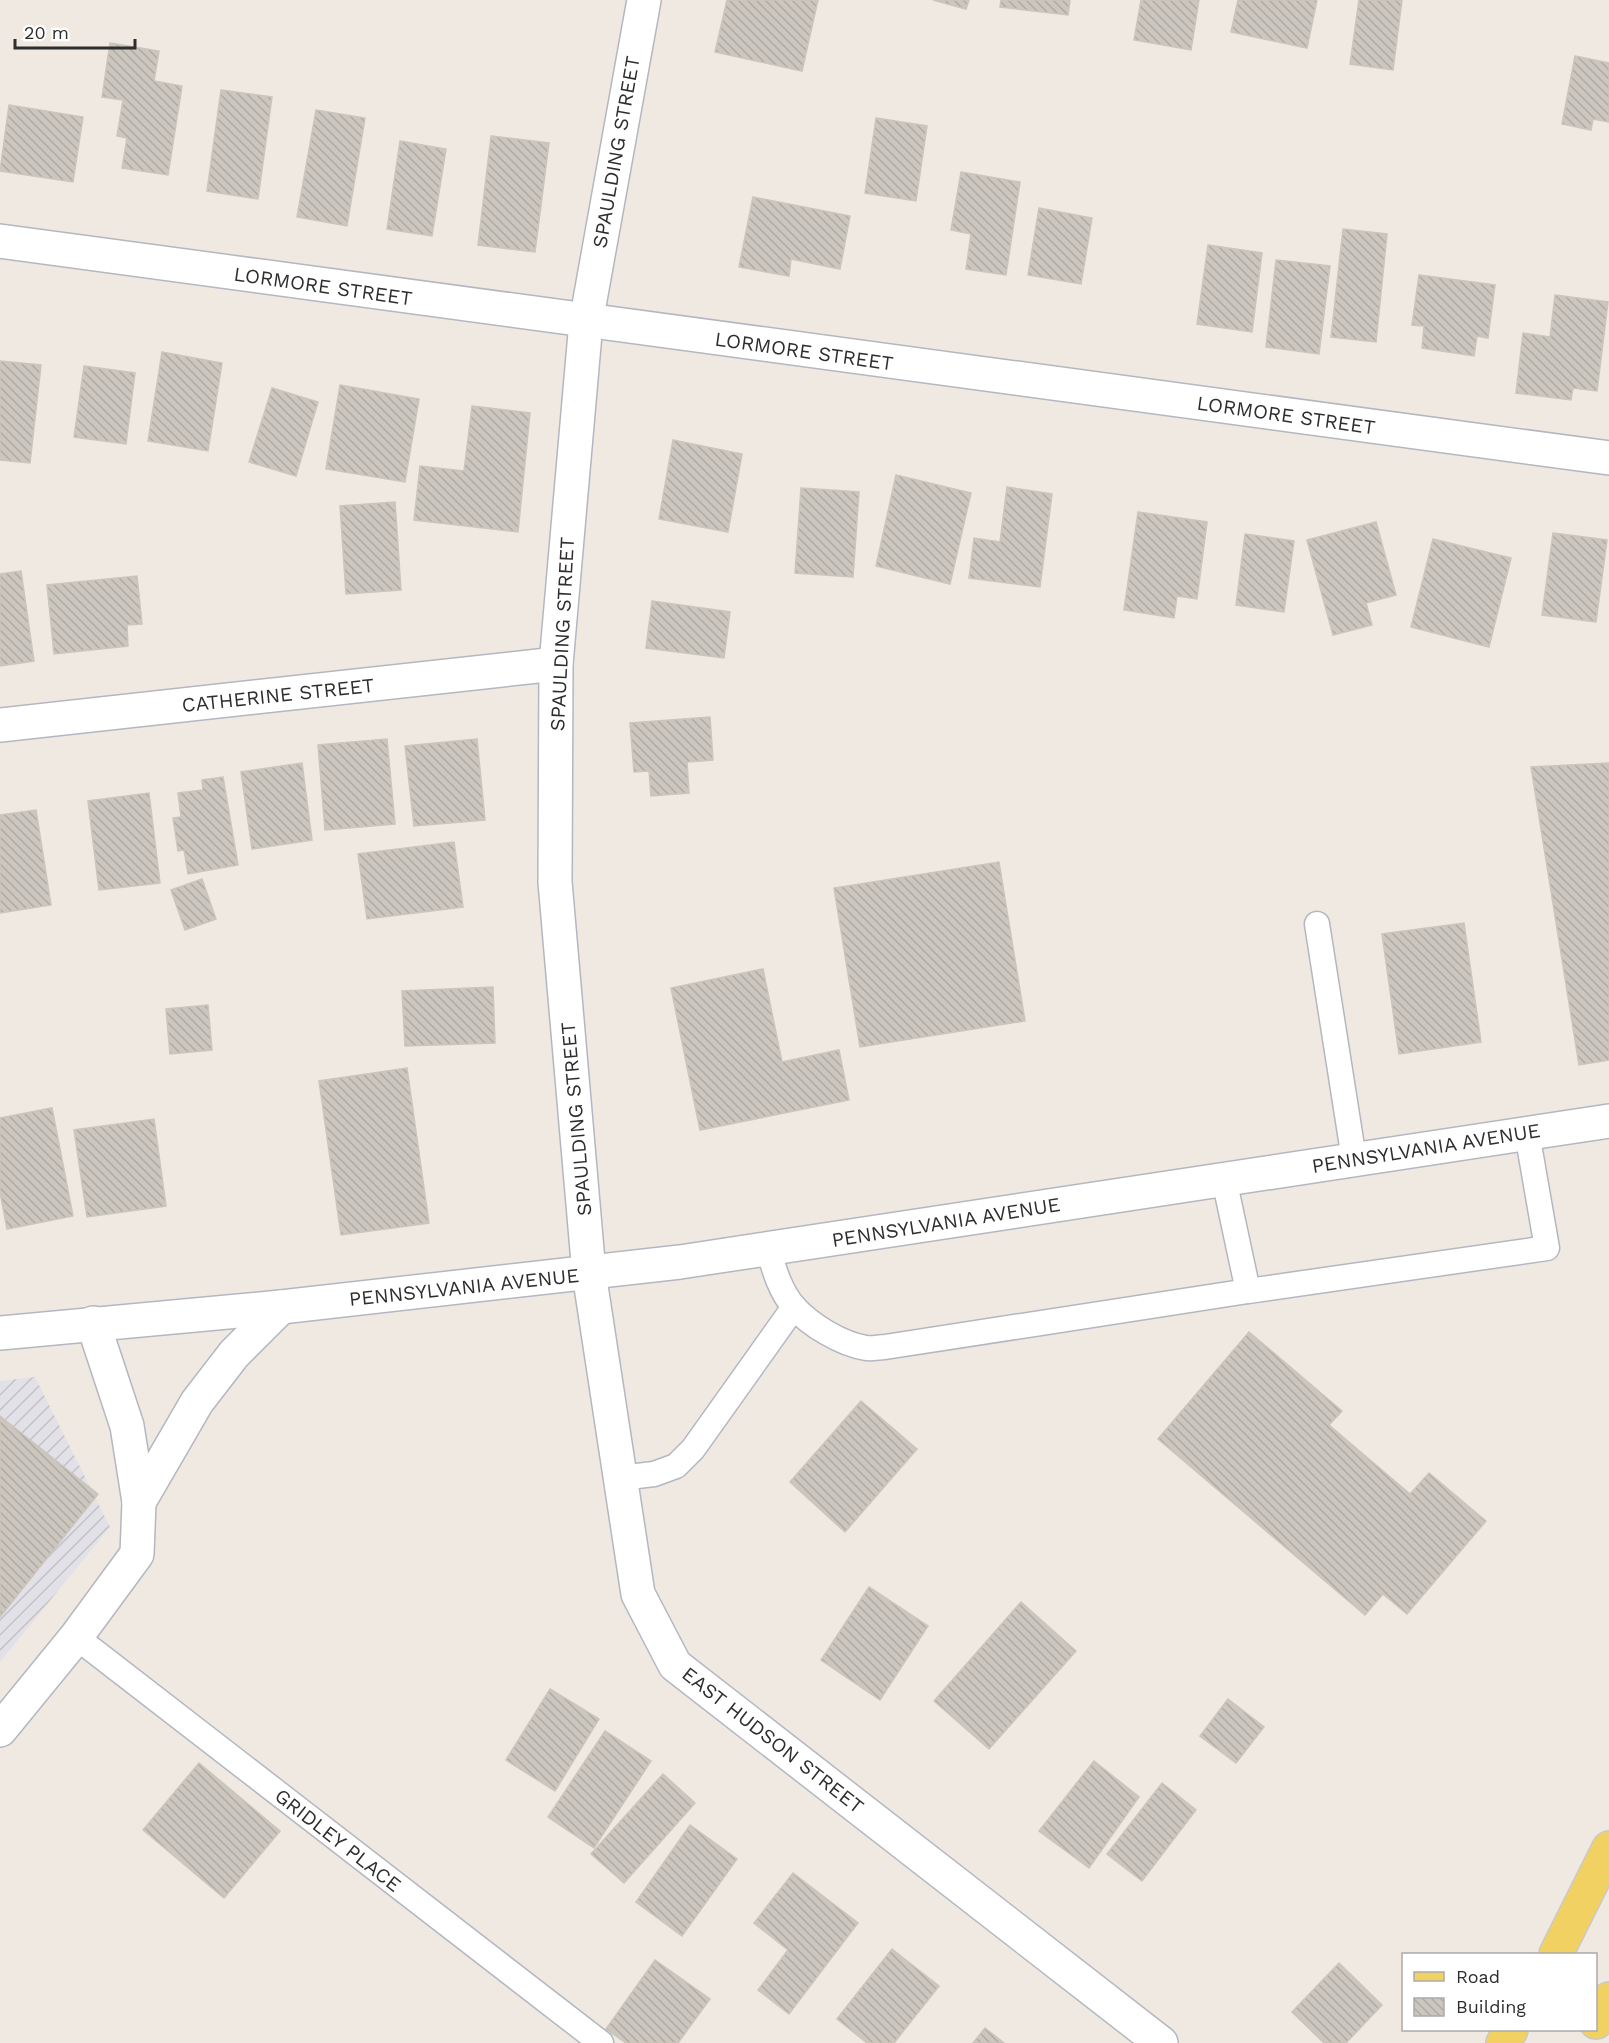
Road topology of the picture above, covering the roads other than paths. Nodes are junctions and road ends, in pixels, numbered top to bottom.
1 (644, 0) edge
2 (0, 242) edge
3 (586, 322) junction
4 (1609, 458) edge
5 (556, 664) junction
6 (0, 725) edge
7 (1317, 924) dead end
8 (1609, 1120) edge
9 (1527, 1133) junction
10 (1354, 1159) junction
11 (1224, 1179) junction
12 (768, 1249) junction
13 (590, 1273) junction
14 (1248, 1291) junction
15 (281, 1307) junction
16 (794, 1307) junction
17 (93, 1323) junction
18 (0, 1333) edge
19 (620, 1478) junction
20 (139, 1502) junction
21 (76, 1637) junction
22 (0, 1730) edge
23 (1609, 1848) edge
24 (1556, 1953) edge
25 (1609, 1999) edge
26 (1597, 2020) edge
27 (601, 2043) edge
28 (1161, 2043) edge

1 - 3 street, SPAULDING STREET
2 - 3 street, LORMORE STREET
3 - 4 street, LORMORE STREET
3 - 5 street, SPAULDING STREET
5 - 6 street, CATHERINE STREET
5 - 13 street, SPAULDING STREET
7 - 10 lane
8 - 9 street, PENNSYLVANIA AVENUE
9 - 10 street, PENNSYLVANIA AVENUE
9 - 14 lane
10 - 11 street, PENNSYLVANIA AVENUE
11 - 12 street, PENNSYLVANIA AVENUE
11 - 14 lane
12 - 13 street, PENNSYLVANIA AVENUE
12 - 16 lane
13 - 15 street, PENNSYLVANIA AVENUE
13 - 19 street, EAST HUDSON STREET
14 - 16 lane
15 - 17 street, PENNSYLVANIA AVENUE
15 - 20 street
16 - 19 lane
17 - 18 street, PENNSYLVANIA AVENUE
17 - 20 street
19 - 28 street, EAST HUDSON STREET
20 - 21 street
21 - 22 street
21 - 27 lane, GRIDLEY PLACE
23 - 24 main road
25 - 26 main road

